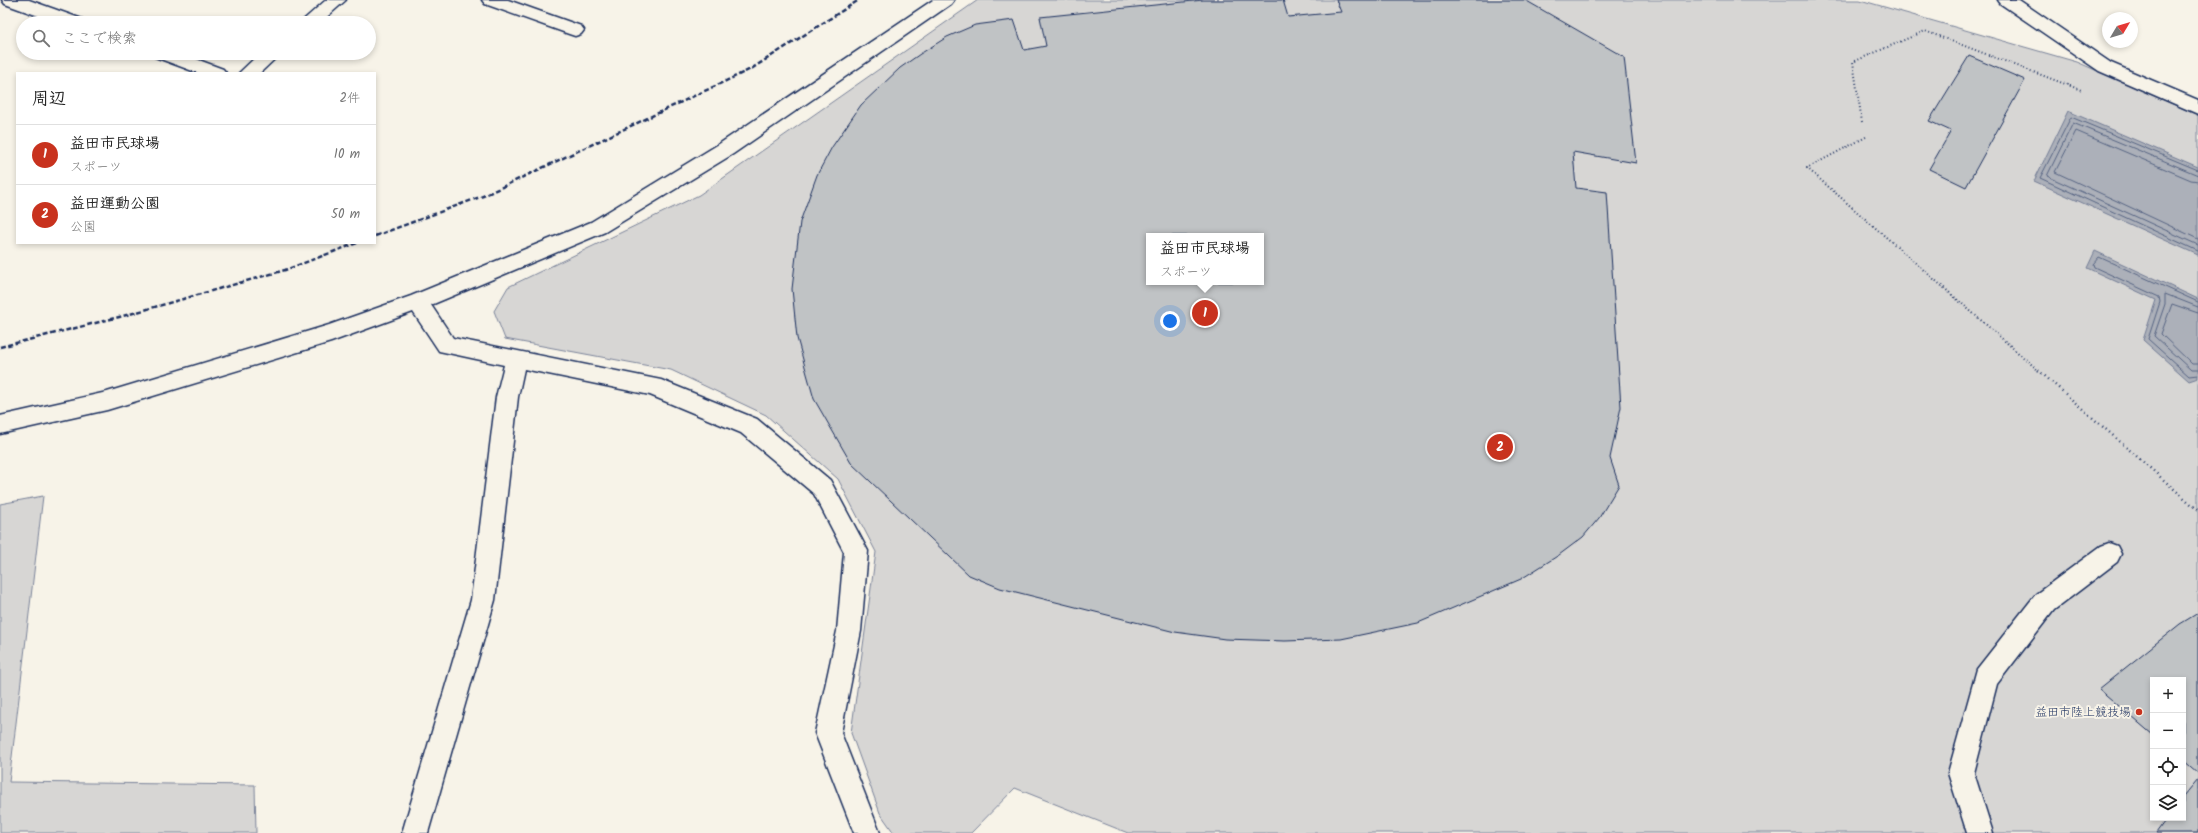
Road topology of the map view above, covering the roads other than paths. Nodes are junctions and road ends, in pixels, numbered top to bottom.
1 (11, 0) edge
2 (337, 0) edge
3 (491, 0) edge
4 (945, 0) edge
5 (2007, 0) edge
6 (56, 16) edge
7 (318, 16) edge
8 (575, 30) dead end
9 (181, 60) edge
10 (264, 60) edge
11 (214, 72) edge
12 (249, 72) edge
13 (2198, 107) edge
14 (418, 302) junction
15 (516, 358) junction
16 (0, 425) edge
17 (2109, 554) dead end
18 (415, 833) edge
19 (867, 833) edge
20 (1980, 833) edge

1 - 6 street
2 - 7 street
3 - 8 street
4 - 14 street
5 - 13 street
9 - 11 street
10 - 12 street
14 - 15 street
14 - 16 street
15 - 18 street
15 - 19 street
17 - 20 street

